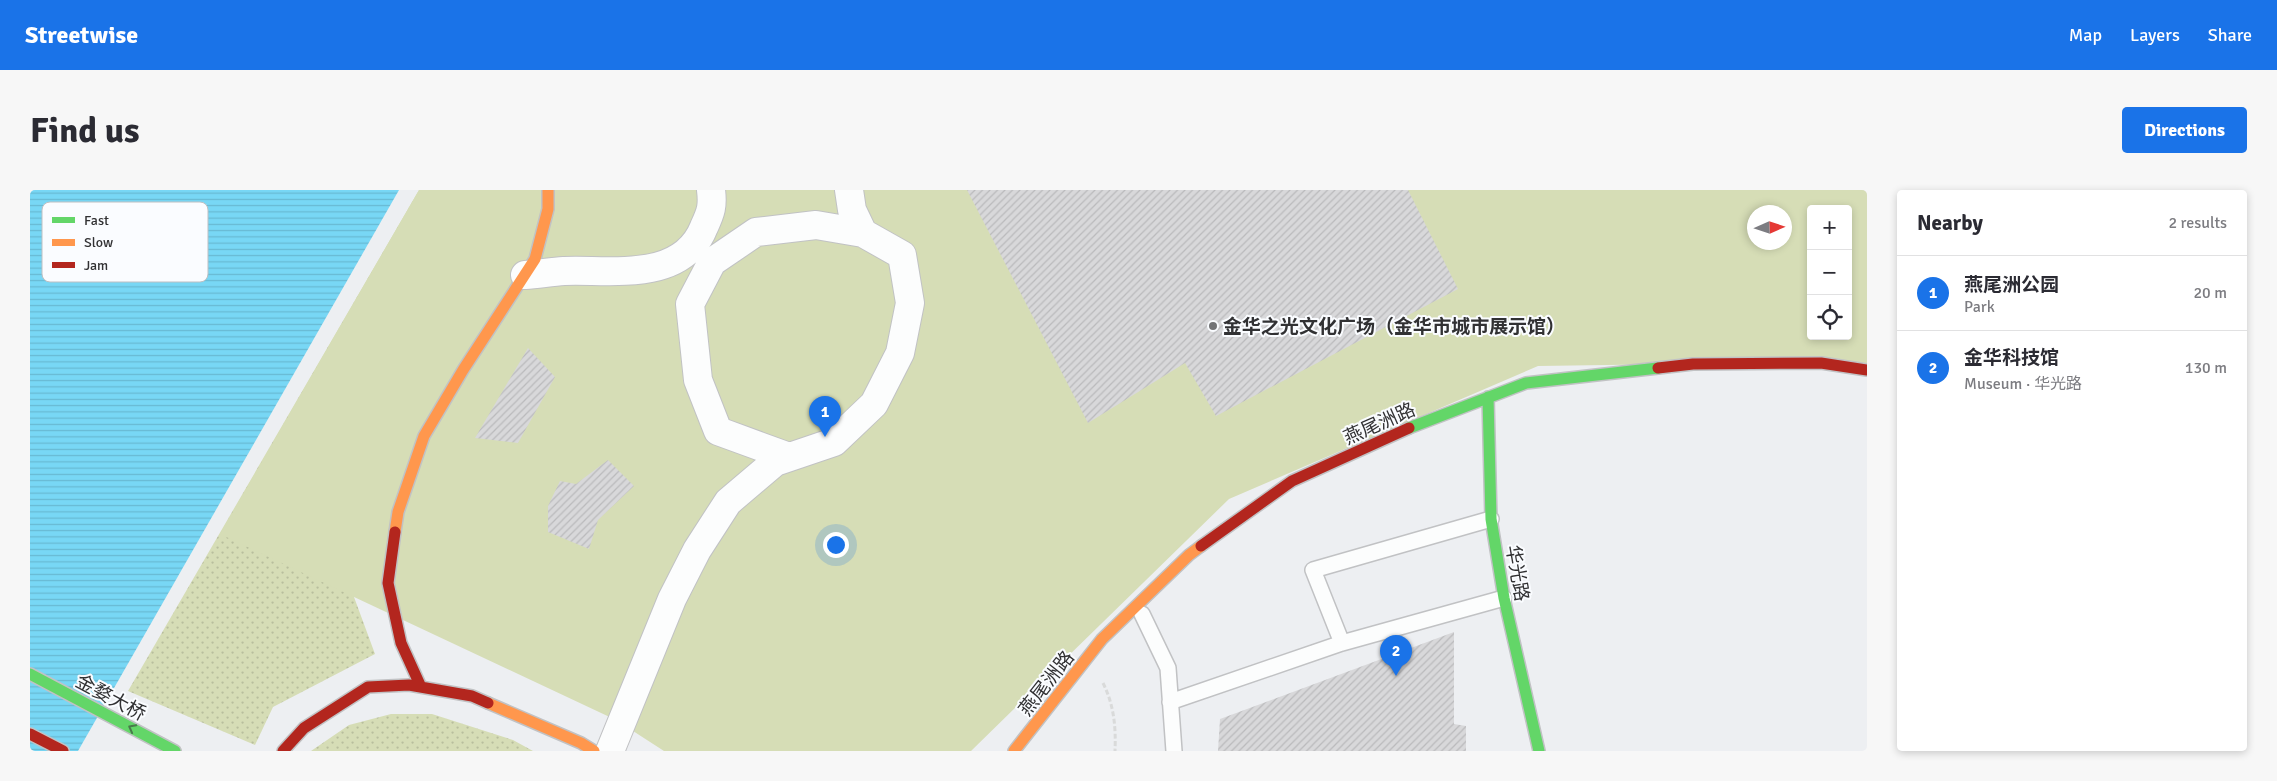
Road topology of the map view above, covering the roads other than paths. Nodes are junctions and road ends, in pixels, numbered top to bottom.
1 (548, 190) edge
2 (711, 190) edge
3 (849, 190) edge
4 (864, 233) junction
5 (525, 275) junction
6 (1867, 370) edge
7 (1488, 398) junction
8 (789, 457) junction
9 (1491, 519) junction
10 (1504, 598) junction
11 (1142, 614) dead end
12 (1342, 643) junction
13 (30, 674) edge
14 (421, 687) junction
15 (1170, 702) junction
16 (30, 734) edge
17 (63, 751) edge
18 (175, 751) edge
19 (283, 751) edge
20 (594, 751) edge
21 (610, 751) edge
22 (1014, 751) edge
23 (1174, 751) edge
24 (1539, 751) edge

1 - 5 street
2 - 5 street
3 - 4 street
4 - 8 street
4 - 8 street
5 - 14 street
6 - 7 street, 燕尾洲路
7 - 9 street, 华光路
7 - 22 street, 燕尾洲路
8 - 21 street
9 - 10 street, 华光路
9 - 12 lane
10 - 12 lane
10 - 24 street, 华光路
11 - 15 lane
12 - 15 lane
18 -> 13 street, 金婺大桥
14 - 19 street
14 - 20 street
15 - 23 lane
16 - 17 street

